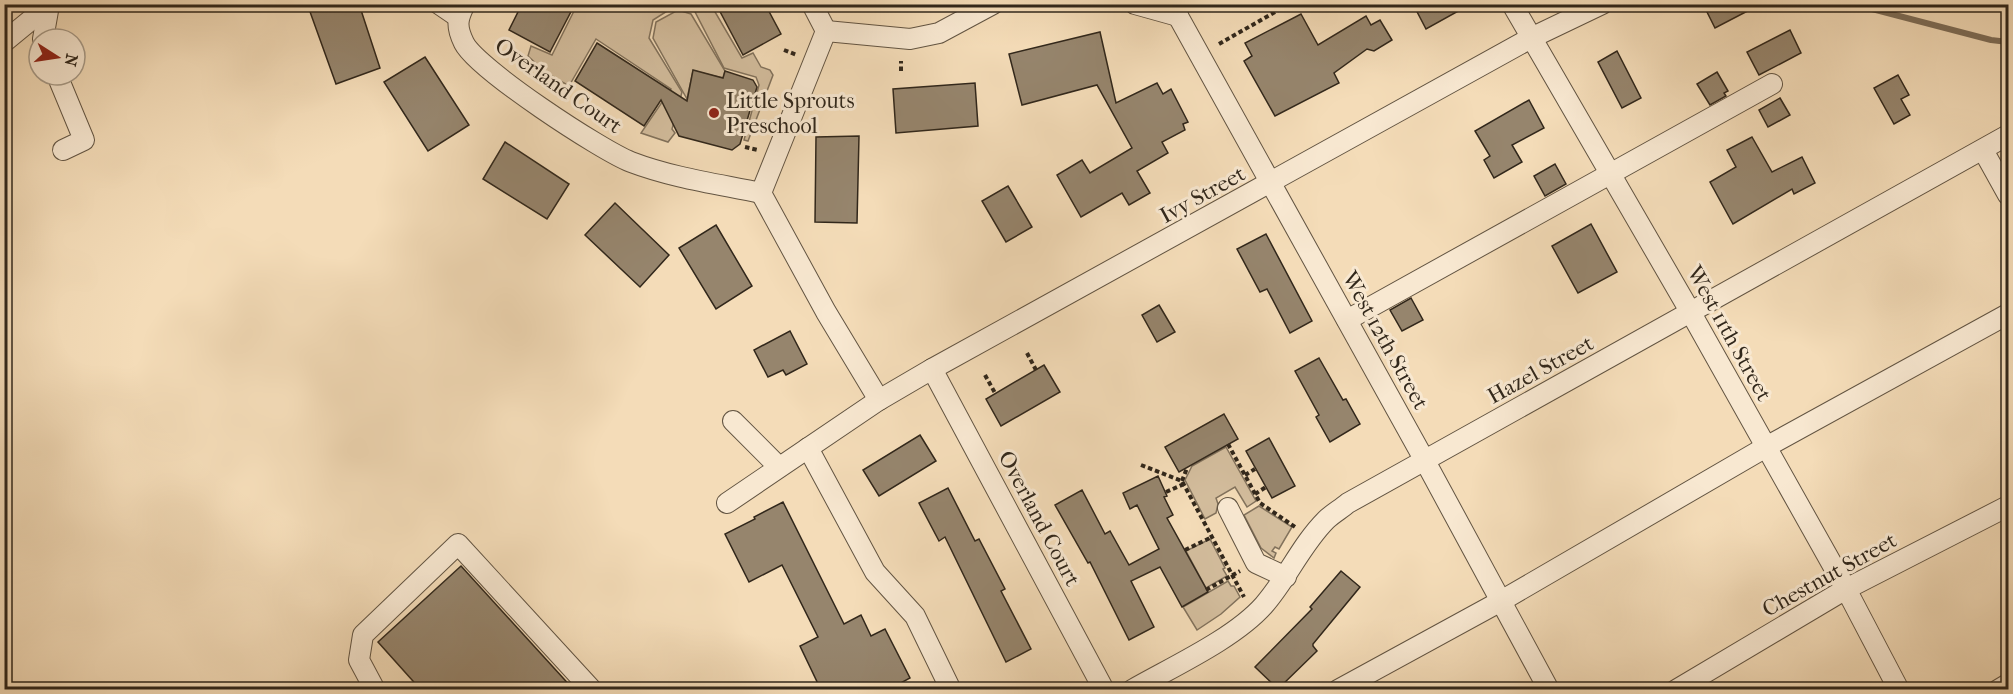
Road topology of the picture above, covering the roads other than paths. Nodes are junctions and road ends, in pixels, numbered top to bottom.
1 (439, 4) edge
2 (812, 4) edge
3 (993, 4) edge
4 (1135, 4) edge
5 (1512, 4) edge
6 (1602, 4) edge
7 (50, 5) edge
8 (1179, 10) edge
9 (461, 11) edge
10 (45, 27) edge
11 (826, 31) junction
12 (1531, 38) junction
13 (4, 42) edge
14 (1772, 84) dead end
15 (62, 87) edge
16 (2008, 135) edge
17 (63, 150) dead end
18 (1983, 150) junction
19 (1610, 174) junction
20 (1272, 183) junction
21 (761, 193) junction
22 (2008, 195) edge
23 (1691, 313) junction
24 (2008, 314) edge
25 (1347, 320) junction
26 (933, 369) junction
27 (879, 400) junction
28 (733, 421) dead end
29 (1766, 447) junction
30 (808, 448) junction
31 (1425, 461) junction
32 (779, 467) junction
33 (727, 503) dead end
34 (2008, 506) edge
35 (1228, 508) dead end
36 (1286, 577) junction
37 (1846, 590) junction
38 (1501, 601) junction
39 (2008, 684) edge
40 (375, 690) edge
41 (592, 690) edge
42 (951, 690) edge
43 (1104, 690) edge
44 (1132, 690) edge
45 (1338, 690) edge
46 (1549, 690) edge
47 (1676, 690) edge
48 (1899, 690) edge
49 (1998, 690) edge

1 - 9 street, Overland Court
2 - 11 street
3 - 11 street
4 - 8 street
5 - 12 street, West 11th Street
6 - 12 street, Ivy Street
7 - 10 street
7 - 13 street
8 - 20 street, West 12th Street
9 - 21 street, Overland Court
11 - 21 street
12 - 19 street, West 11th Street
12 - 20 street, Ivy Street
14 - 19 street
15 - 17 street
16 - 18 street, Hazel Street
18 - 22 street
18 - 23 street, Hazel Street
19 - 23 street, West 11th Street
19 - 25 street
20 - 25 street, West 12th Street
20 - 26 street, Ivy Street
21 - 27 street
23 - 29 street, West 11th Street
23 - 31 street, Hazel Street
24 - 29 street
25 - 31 street, West 12th Street
26 - 27 street, Ivy Street
26 - 43 street, Overland Court
27 - 30 street, Ivy Street
28 - 32 street
29 - 37 street, West 11th Street
29 - 38 street
30 - 32 street, Ivy Street
30 - 42 street
31 - 36 street, Hazel Street
31 - 38 street, West 12th Street
32 - 33 street, Ivy Street
34 - 37 street, Chestnut Street
35 - 36 street
36 - 44 street, Hazel Street
37 - 47 street, Chestnut Street
37 - 48 street, West 11th Street
38 - 45 street
38 - 46 street, West 12th Street
39 - 49 street
40 - 41 street

